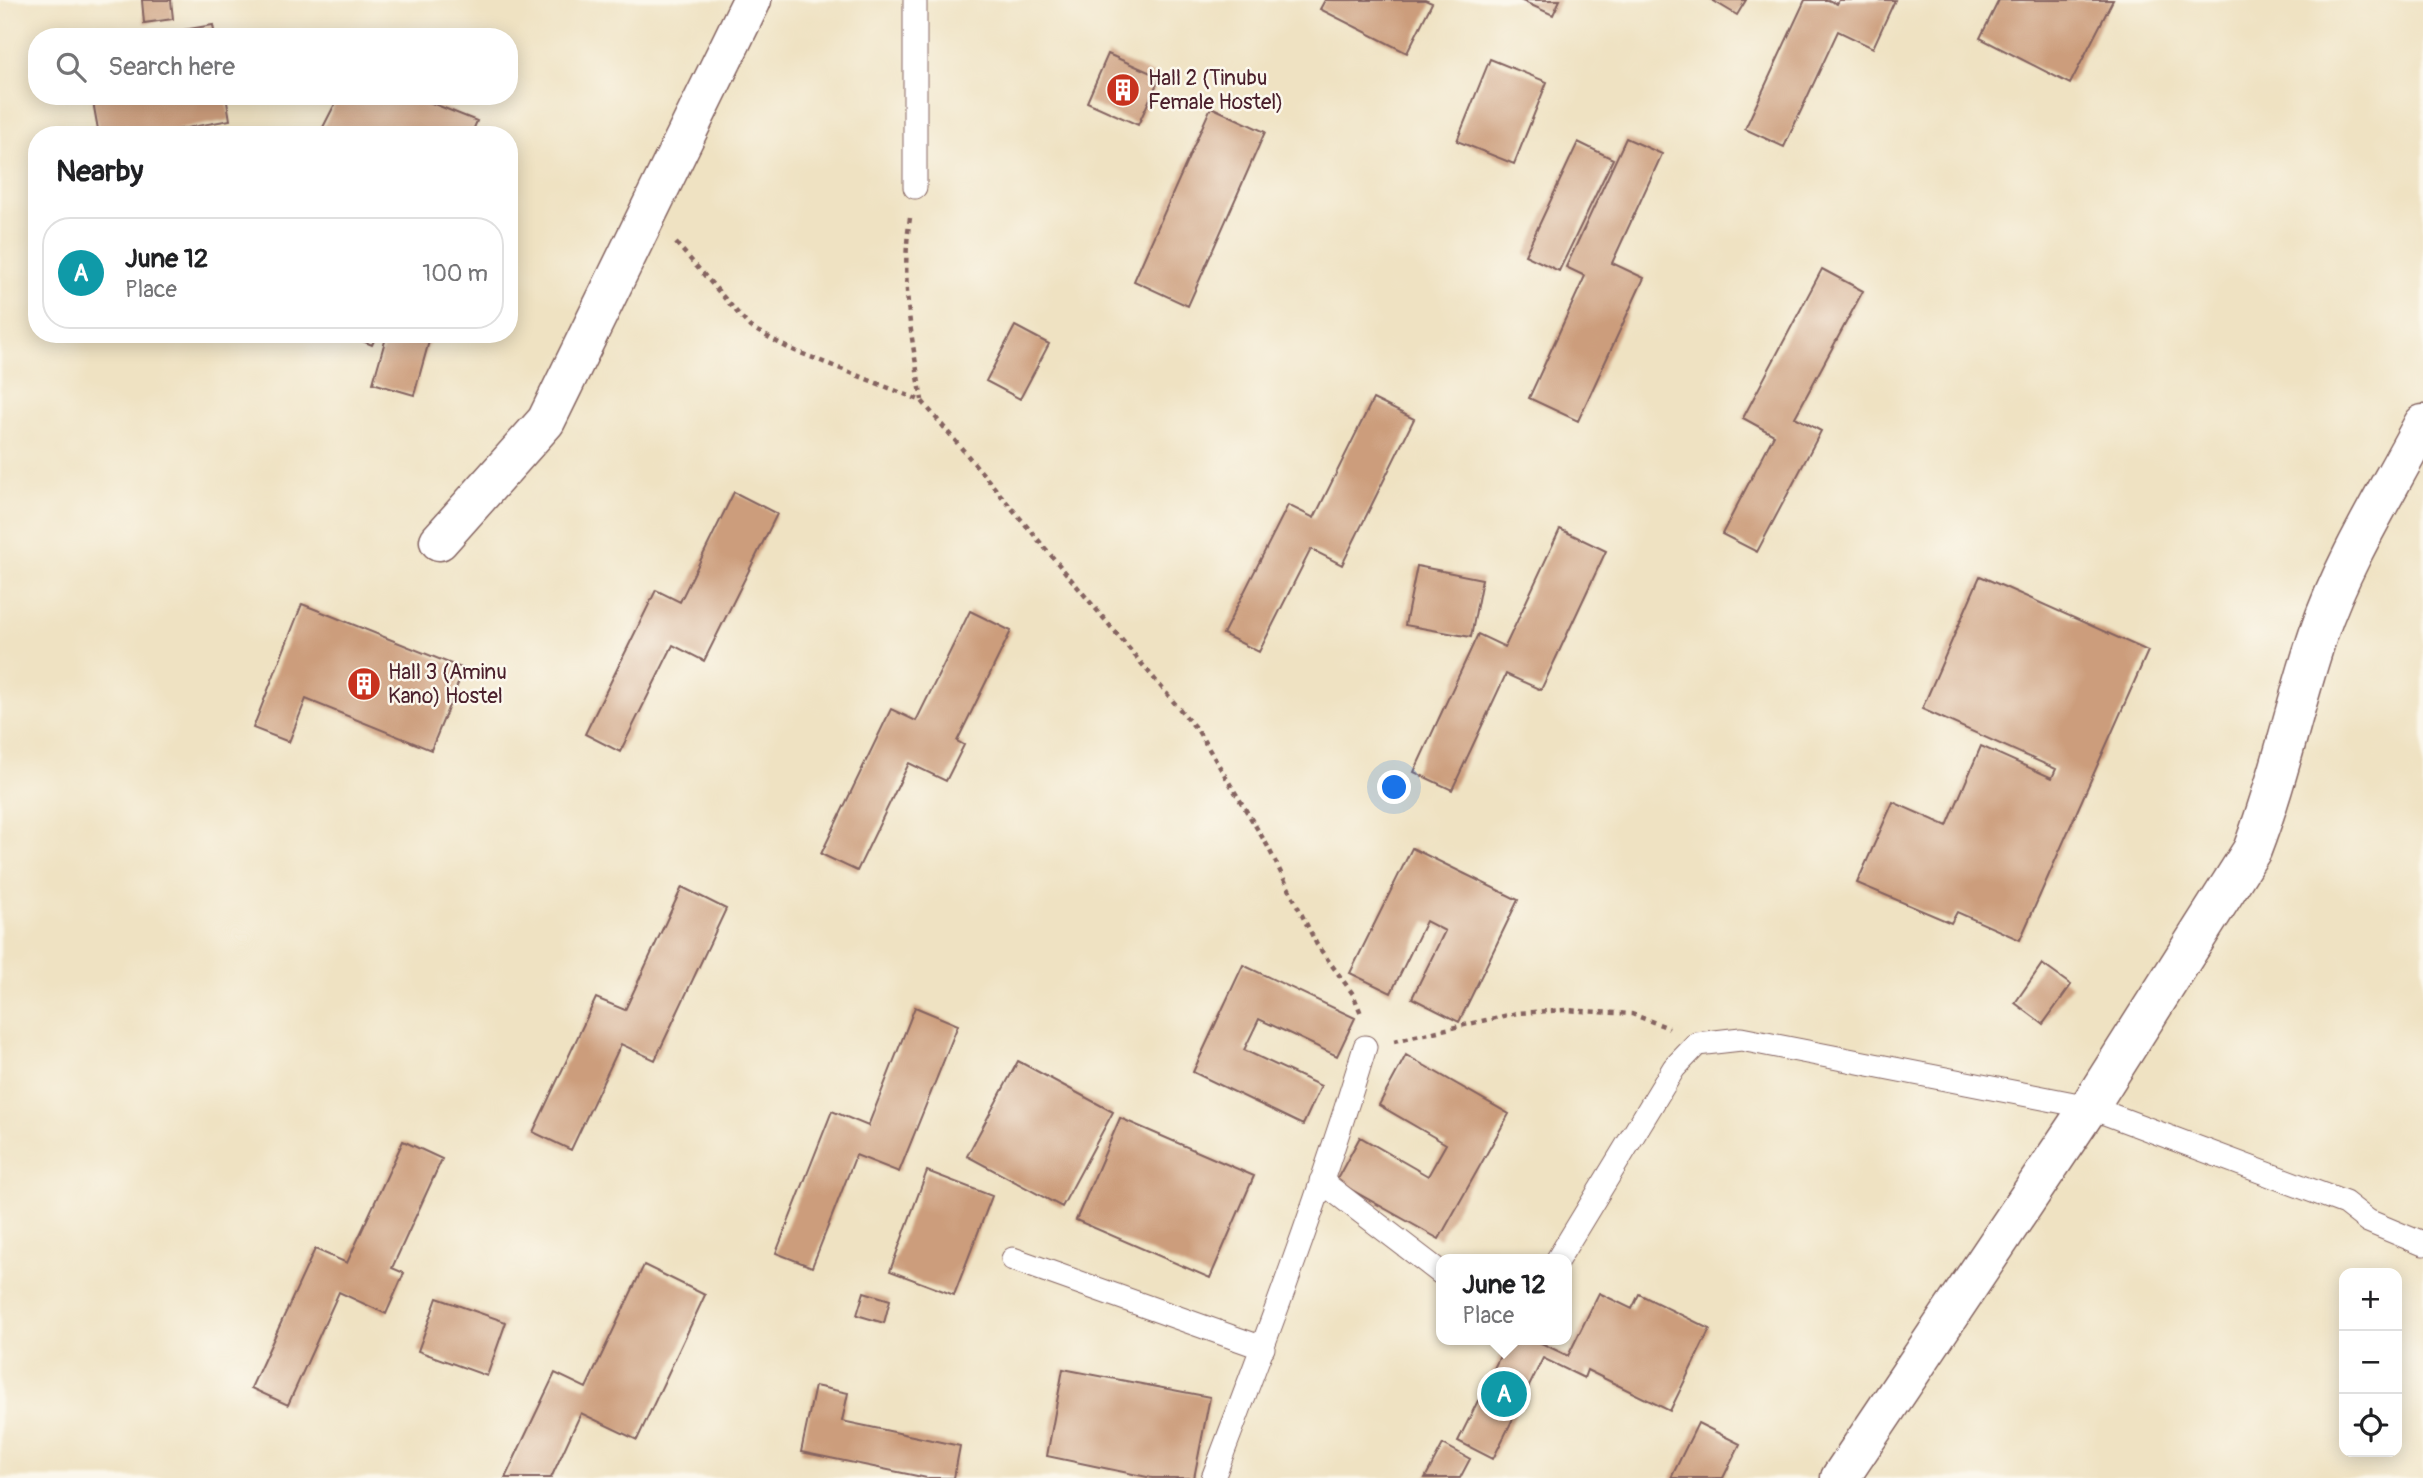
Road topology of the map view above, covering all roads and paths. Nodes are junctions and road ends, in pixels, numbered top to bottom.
1 (752, 0) edge
2 (915, 0) edge
3 (915, 187) joint
4 (648, 213) junction
5 (922, 401) junction
6 (2423, 424) edge
7 (439, 541) dead end
8 (1698, 1044) junction
9 (1364, 1047) junction
10 (2089, 1107) junction
11 (1321, 1181) junction
12 (2423, 1244) edge
13 (1561, 1254) edge
14 (1013, 1259) dead end
15 (1436, 1269) edge
16 (1263, 1348) junction
17 (1213, 1478) edge
18 (1840, 1478) edge

1 - 4 street
2 - 3 lane
3 - 5 path
4 - 5 path
4 - 7 street
5 - 9 path
6 - 10 street
8 - 9 path
8 - 10 lane
8 - 13 lane
9 - 11 lane
10 - 12 lane
10 - 18 street
11 - 15 lane
11 - 16 lane
14 - 16 lane
16 - 17 lane

